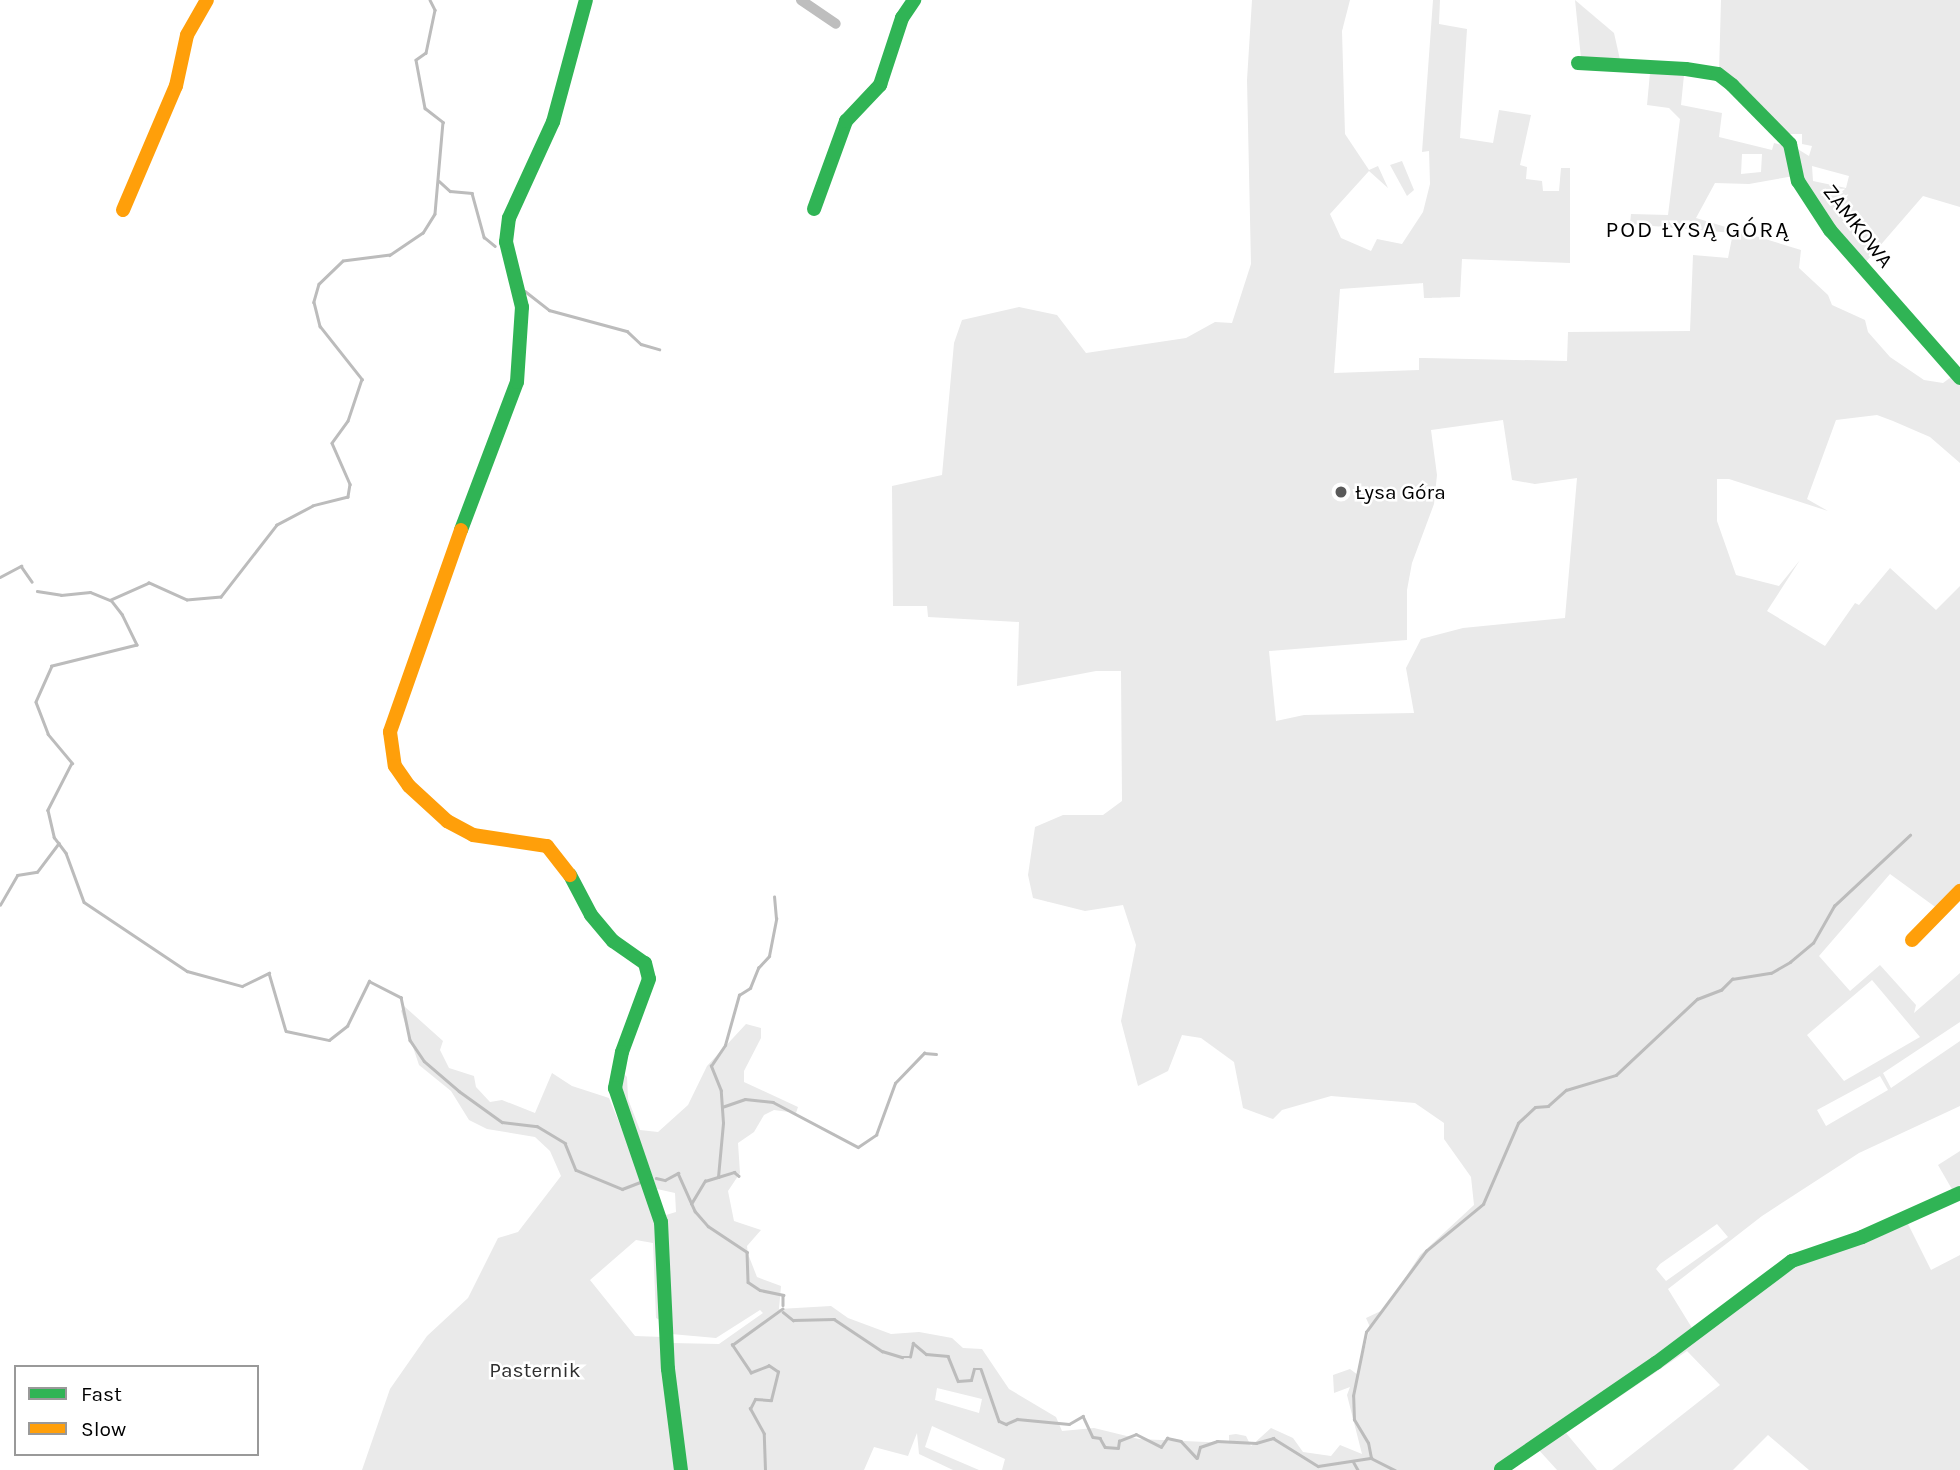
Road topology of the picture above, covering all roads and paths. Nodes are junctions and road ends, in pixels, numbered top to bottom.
1 (207, 0) edge
2 (586, 0) edge
3 (801, 0) edge
4 (914, 0) edge
5 (836, 24) dead end
6 (1578, 63) dead end
7 (814, 209) dead end
8 (123, 210) dead end
9 (1960, 378) edge
10 (1960, 891) edge
11 (1912, 940) dead end
12 (1960, 1193) edge
13 (1501, 1468) edge
14 (681, 1470) edge

1 - 8 street
2 - 14 street
3 - 5 street
4 - 7 street
6 - 9 street, ZAMKOWA
10 - 11 street
12 - 13 street

